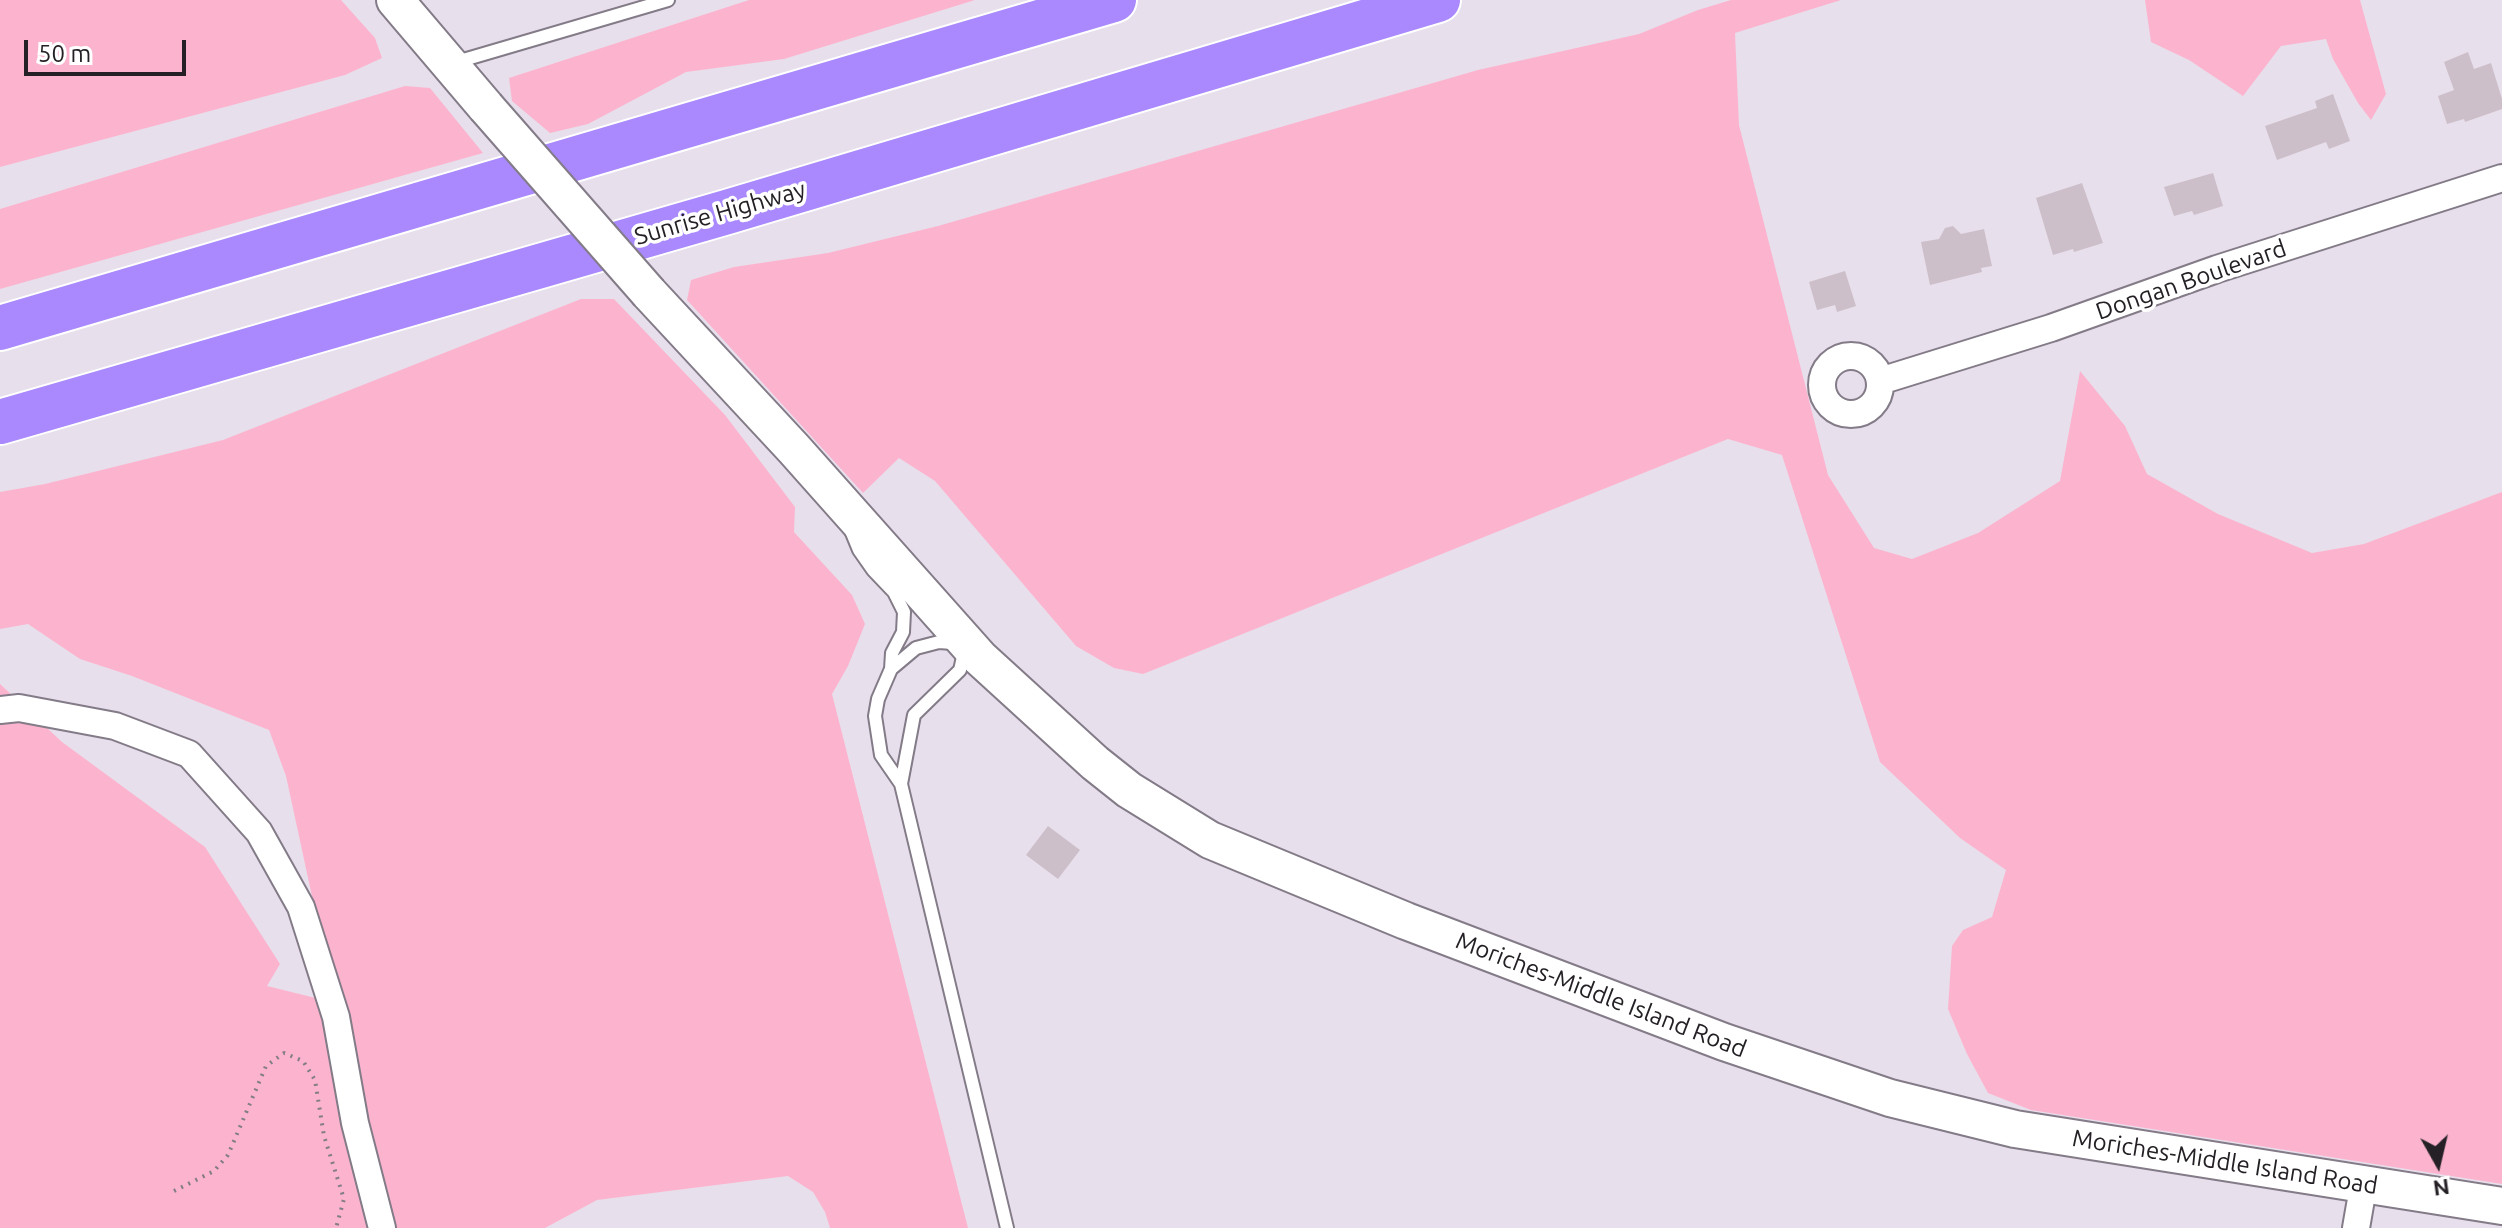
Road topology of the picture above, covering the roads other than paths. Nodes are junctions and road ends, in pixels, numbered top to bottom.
1 (395, 0) edge
2 (668, 0) edge
3 (1114, 0) edge
4 (1438, 0) edge
5 (450, 64) junction
6 (2502, 178) edge
7 (0, 328) edge
8 (1880, 381) dead end
9 (0, 422) edge
10 (838, 499) junction
11 (966, 644) junction
12 (891, 669) junction
13 (0, 710) edge
14 (901, 784) junction
15 (2364, 1182) junction
16 (2502, 1206) edge
17 (382, 1228) edge
18 (1007, 1228) edge
19 (2356, 1228) edge

1 - 5 main road
2 - 5 lane
3 - 7 highway
4 - 9 highway, Sunrise Highway
5 - 10 main road, Moriches-Middle Island Road, bridge
6 - 8 street, Dongan Boulevard
10 - 11 main road, Moriches-Middle Island Road
10 - 12 lane
11 - 12 lane
11 - 14 lane
11 - 15 main road, Moriches-Middle Island Road
12 - 14 lane
13 - 17 street
14 - 18 lane
15 - 16 main road, Moriches-Middle Island Road
15 - 19 street

